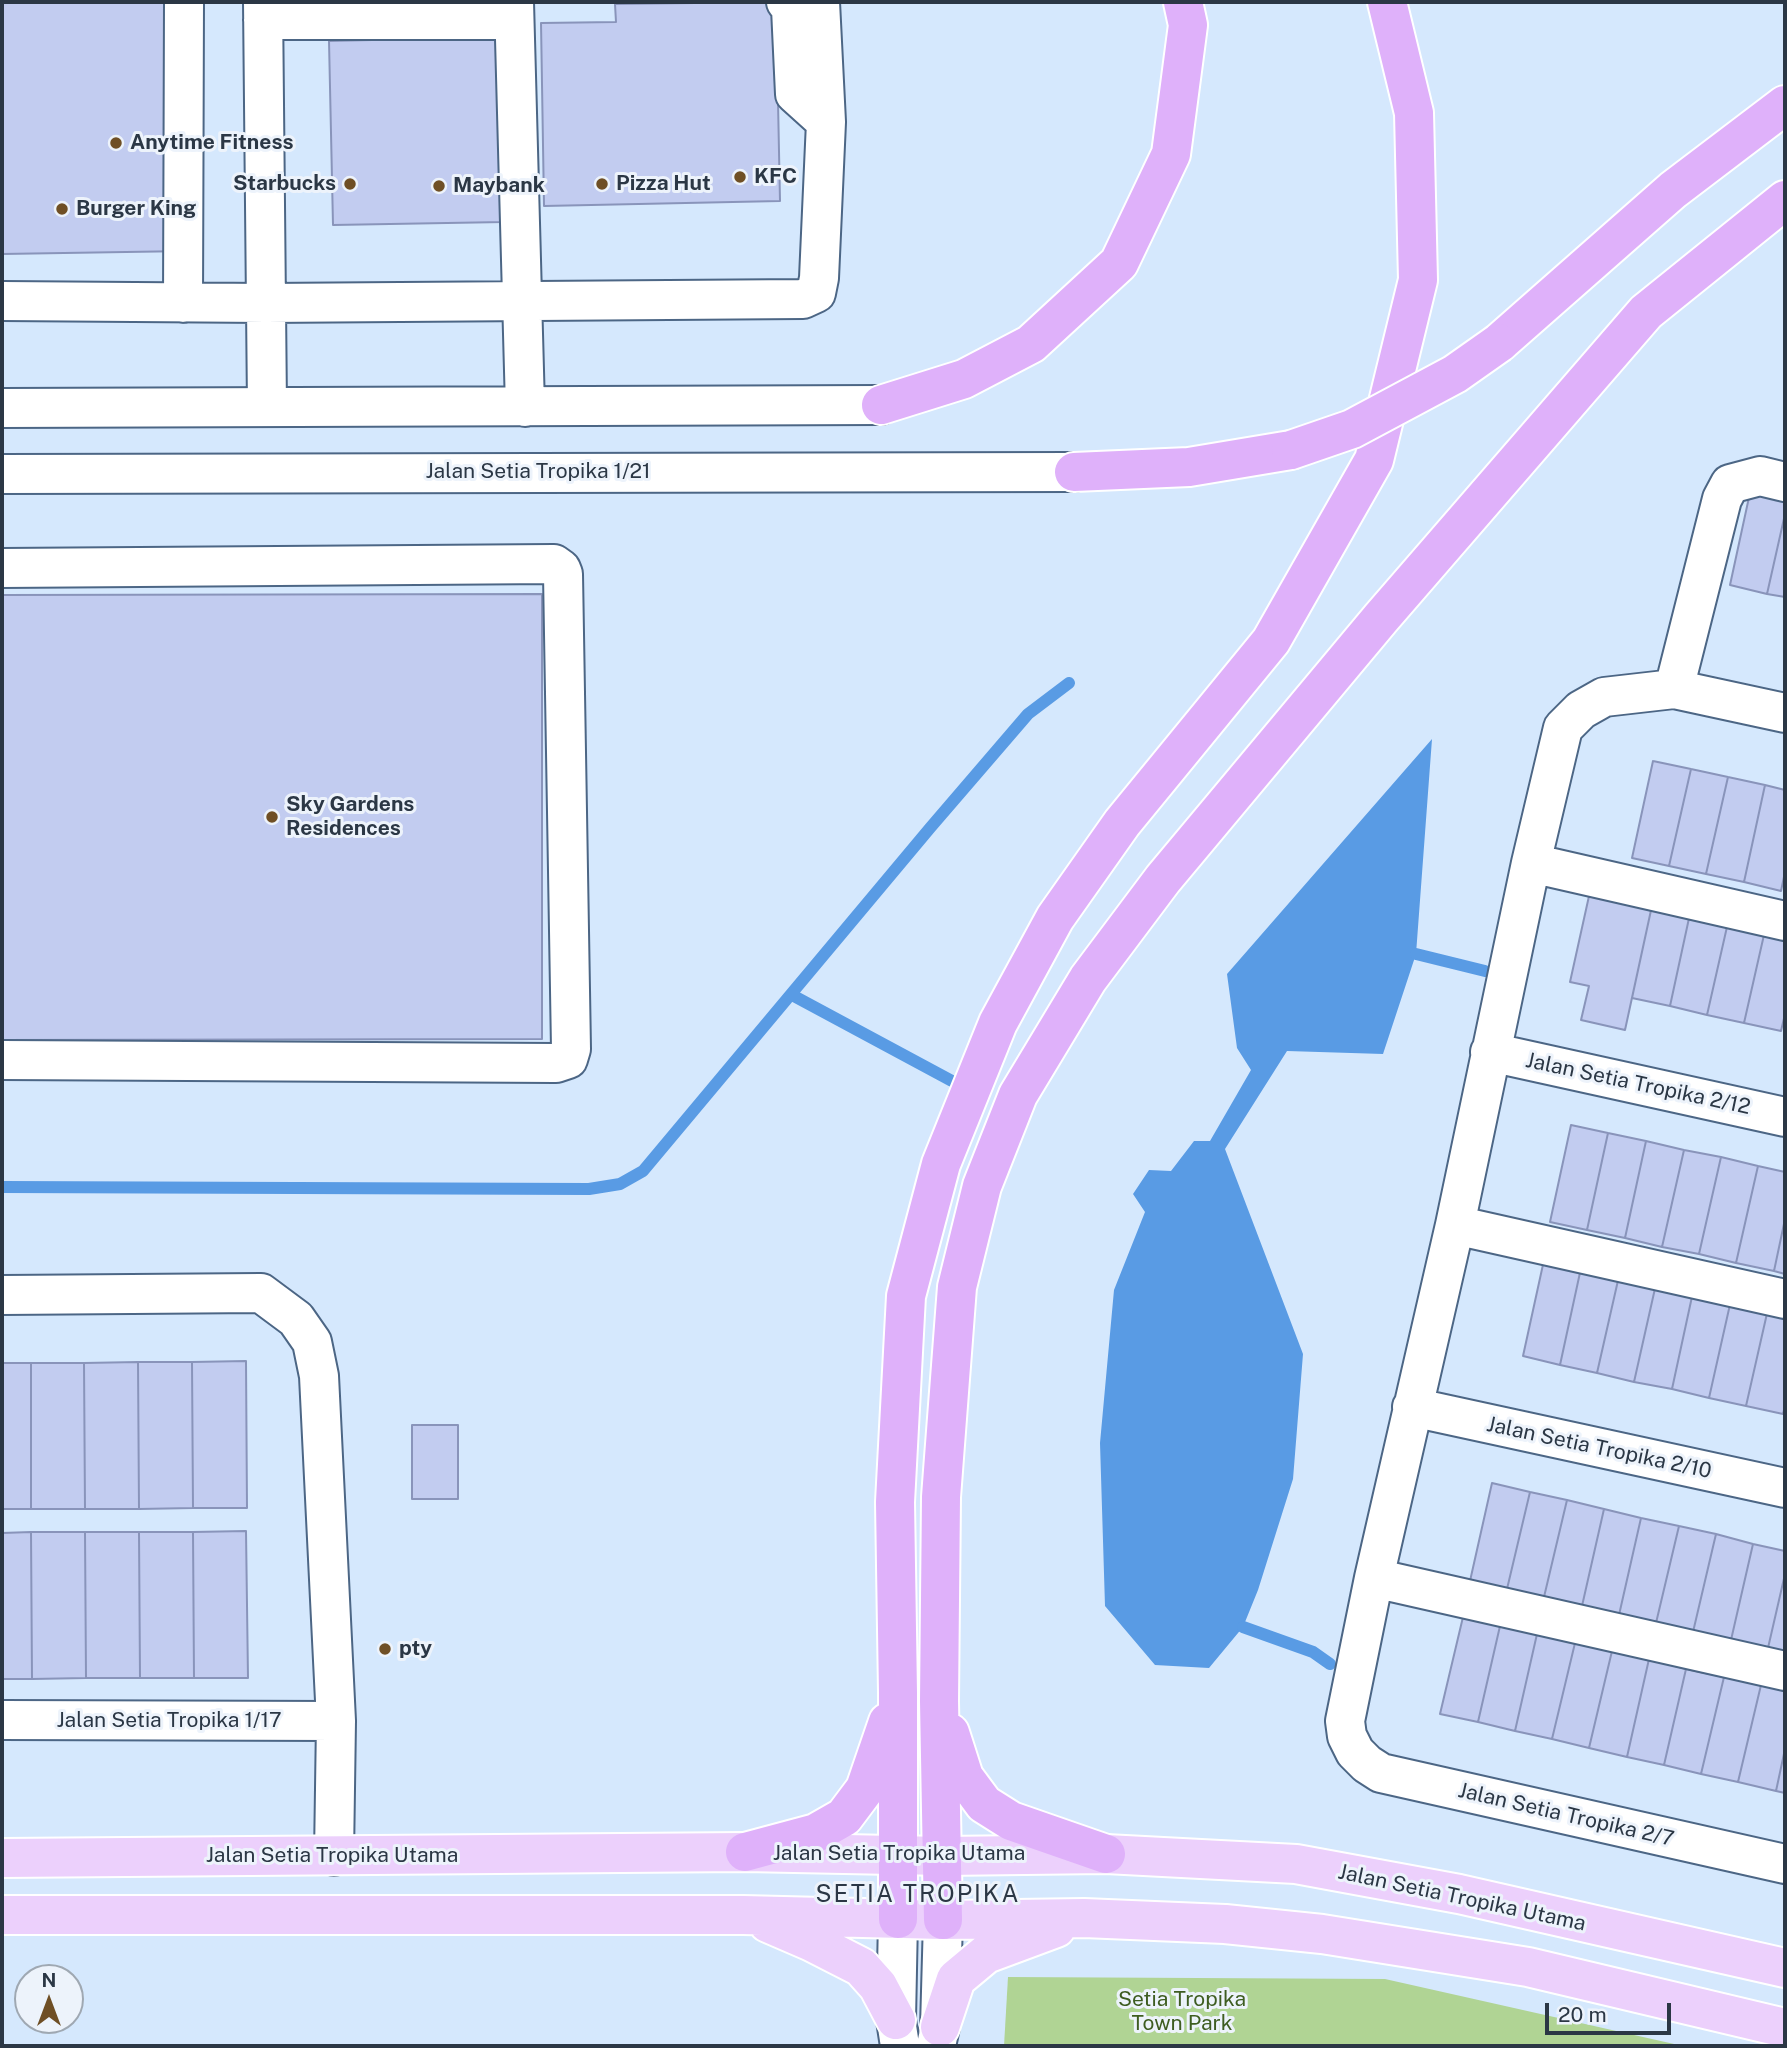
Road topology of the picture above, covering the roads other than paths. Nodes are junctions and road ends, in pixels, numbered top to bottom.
1 (184, 2) edge
2 (786, 2) edge
3 (820, 2) edge
4 (1183, 2) edge
5 (1387, 2) edge
6 (263, 11) edge
7 (514, 11) edge
8 (1785, 105) edge
9 (826, 122) junction
10 (1785, 200) edge
11 (2, 301) edge
12 (522, 301) junction
13 (183, 303) junction
14 (266, 303) junction
15 (881, 405) joint
16 (267, 407) junction
17 (525, 407) junction
18 (2, 408) edge
19 (1074, 472) joint
20 (2, 474) edge
21 (1785, 482) edge
22 (2, 568) edge
23 (1674, 689) junction
24 (1785, 713) edge
25 (1531, 863) junction
26 (1785, 921) edge
27 (1490, 1052) junction
28 (2, 1060) edge
29 (1785, 1117) edge
30 (1455, 1225) junction
31 (2, 1295) edge
32 (1785, 1299) edge
33 (1412, 1407) junction
34 (1785, 1488) edge
35 (1374, 1578) junction
36 (1785, 1671) edge
37 (898, 1693) junction
38 (939, 1701) junction
39 (2, 1720) edge
40 (336, 1721) junction
41 (745, 1852) junction
42 (1106, 1854) junction
43 (898, 1855) junction
44 (334, 1856) junction
45 (943, 1856) junction
46 (2, 1857) edge
47 (1785, 1864) edge
48 (2, 1915) edge
49 (743, 1915) junction
50 (1084, 1918) junction
51 (898, 1919) junction
52 (943, 1920) junction
53 (1785, 1968) edge
54 (1785, 2028) edge
55 (898, 2033) edge
56 (938, 2037) edge

1 - 13 street
2 - 9 street
3 - 9 street
4 - 15 highway
5 - 37 highway
6 - 7 street
6 - 14 street
7 - 12 street
8 - 19 highway, bridge
9 - 12 street
10 - 38 highway
11 - 13 street
12 - 14 street
12 - 17 street
13 - 14 street
14 - 16 street
15 - 17 street
16 - 17 street
16 - 18 street
19 - 20 street, Jalan Setia Tropika 1/21
21 - 23 street
22 - 28 street
23 - 24 street
23 - 25 street
25 - 26 street
25 - 27 street
27 - 29 street, Jalan Setia Tropika 2/12
27 - 30 street
30 - 32 street
30 - 33 street
31 - 40 street
33 - 34 street, Jalan Setia Tropika 2/10
33 - 35 street
35 - 36 street
35 - 47 street, Jalan Setia Tropika 2/7
37 - 41 highway
37 - 43 highway
38 - 42 highway
38 - 45 highway
39 - 40 street, Jalan Setia Tropika 1/17
40 - 44 street
41 - 43 main road, Jalan Setia Tropika Utama
41 - 44 main road, Jalan Setia Tropika Utama
42 - 45 main road, Jalan Setia Tropika Utama
42 - 53 main road, Jalan Setia Tropika Utama
43 - 45 main road, Jalan Setia Tropika Utama
43 - 51 highway
44 - 46 main road, Jalan Setia Tropika Utama
45 - 52 highway
48 - 49 main road
49 - 51 main road
49 - 55 main road
50 - 52 main road
50 - 54 main road
50 - 56 main road
51 - 52 main road
51 - 55 street
52 - 56 street

